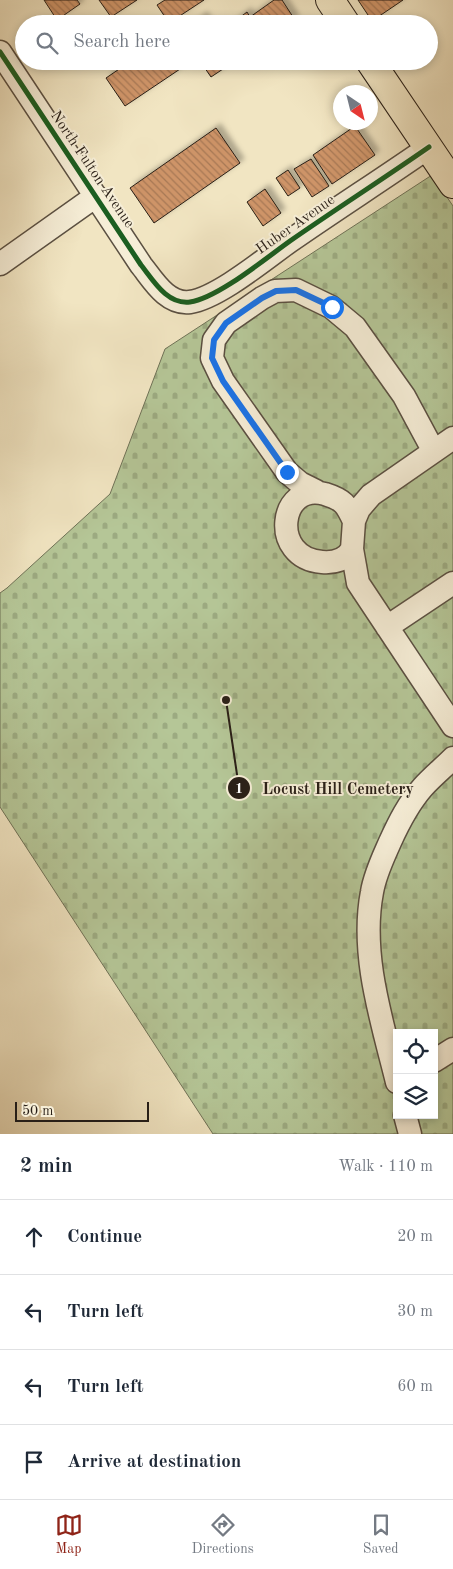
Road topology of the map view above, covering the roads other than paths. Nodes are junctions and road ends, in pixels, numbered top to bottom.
1 (330, 0) edge
2 (340, 15) edge
3 (0, 52) edge
4 (376, 70) edge
5 (6, 76) edge
6 (429, 147) junction
7 (453, 184) edge
8 (96, 196) junction
9 (0, 264) edge
10 (170, 297) joint
11 (453, 438) edge
12 (433, 450) junction
13 (287, 472) junction
14 (316, 491) junction
15 (291, 507) junction
16 (350, 512) junction
17 (343, 556) junction
18 (453, 583) edge
19 (387, 627) junction
20 (453, 726) edge
21 (453, 758) edge
22 (453, 1048) edge
23 (438, 1058) edge
24 (395, 1074) edge
25 (406, 1119) edge
26 (410, 1134) edge

1 - 2 main road
3 - 5 street, North Fulton Avenue
4 - 6 main road
5 - 8 street, North Fulton Avenue
6 - 7 main road
6 - 10 street, Huber Avenue
8 - 9 street
8 - 10 street, North Fulton Avenue
11 - 12 street
12 - 13 street
12 - 16 street
13 - 14 street
13 - 15 street
14 - 15 street
14 - 16 street
15 - 17 street
16 - 17 street
17 - 19 street
18 - 19 street
19 - 20 street
21 - 24 street
22 - 23 street
25 - 26 street

